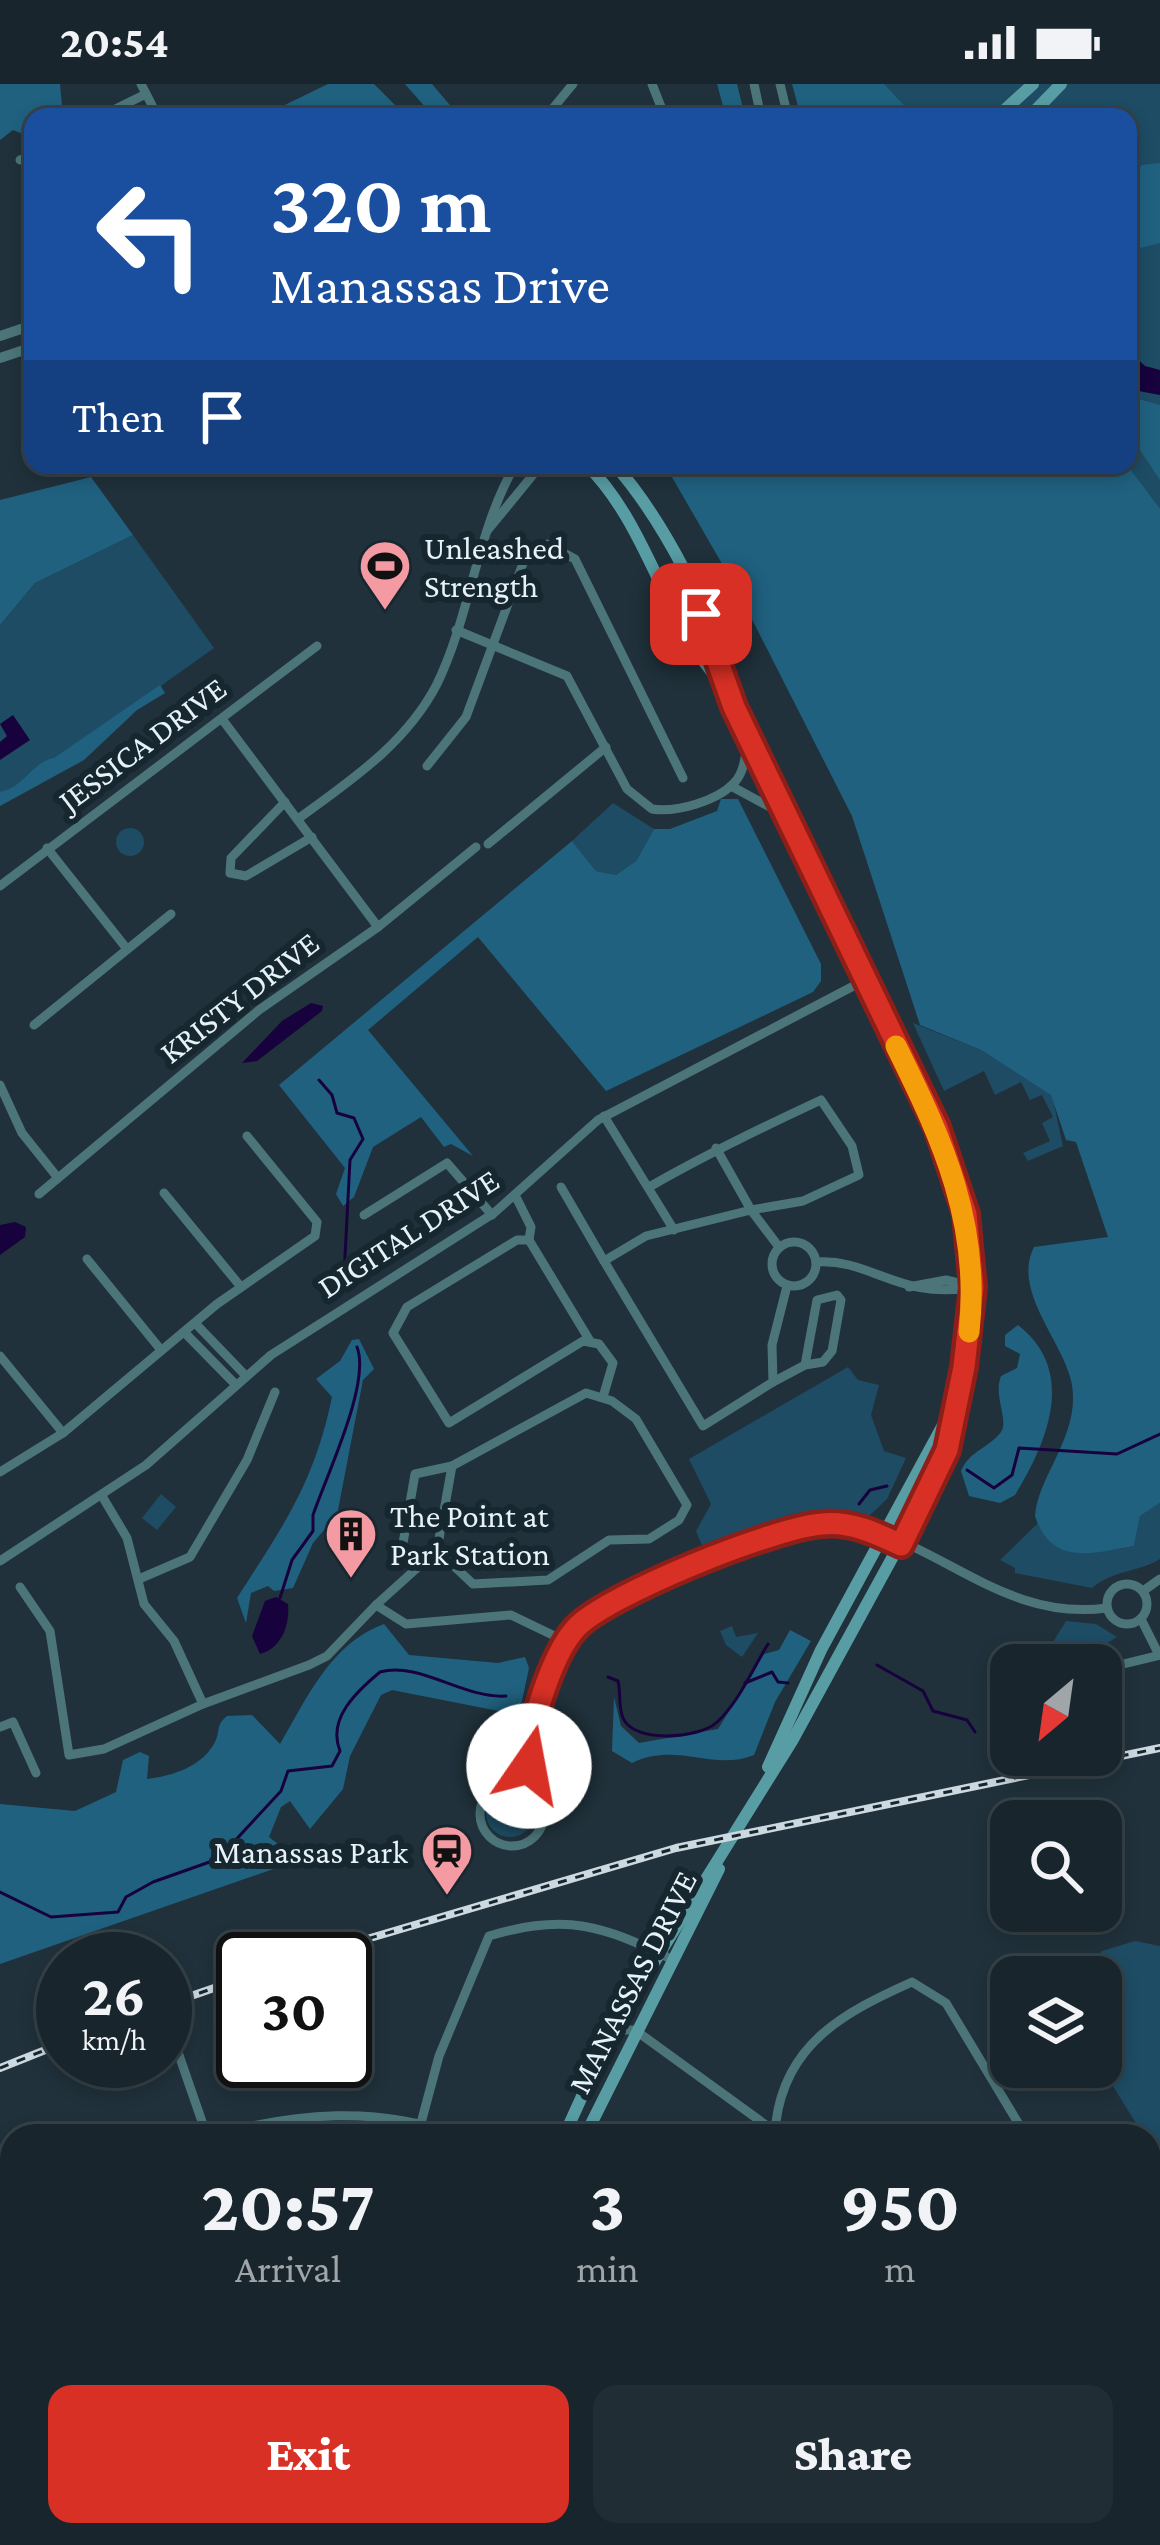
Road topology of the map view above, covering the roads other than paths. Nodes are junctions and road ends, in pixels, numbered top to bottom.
1 (573, 84) edge
2 (1033, 84) edge
3 (1061, 84) edge
4 (144, 89) edge
5 (113, 108) edge
6 (554, 108) edge
7 (1008, 108) edge
8 (1037, 108) edge
9 (24, 158) edge
10 (20, 160) dead end
11 (510, 474) edge
12 (534, 474) edge
13 (594, 474) edge
14 (621, 474) edge
15 (487, 531) junction
16 (456, 630) junction
17 (493, 644) junction
18 (316, 646) dead end
19 (725, 687) junction
20 (222, 719) junction
21 (748, 737) junction
22 (606, 747) junction
23 (427, 766) dead end
24 (683, 778) dead end
25 (730, 787) junction
26 (285, 802) junction
27 (783, 814) junction
28 (298, 819) junction
29 (312, 837) junction
30 (47, 848) junction
31 (0, 886) edge
32 (171, 914) dead end
33 (378, 927) junction
34 (127, 949) junction
35 (863, 981) junction
36 (34, 1025) dead end
37 (0, 1085) edge
38 (604, 1116) junction
39 (247, 1136) dead end
40 (716, 1148) junction
41 (58, 1178) junction
42 (561, 1186) dead end
43 (651, 1186) junction
44 (164, 1193) dead end
45 (39, 1194) dead end
46 (516, 1197) junction
47 (751, 1210) junction
48 (364, 1215) dead end
49 (492, 1215) junction
50 (674, 1230) junction
51 (529, 1240) junction
52 (779, 1247) junction
53 (87, 1258) dead end
54 (604, 1261) junction
55 (816, 1262) junction
56 (787, 1286) junction
57 (241, 1287) junction
58 (973, 1287) junction
59 (195, 1323) junction
60 (184, 1332) junction
61 (590, 1342) junction
62 (161, 1350) junction
63 (0, 1356) edge
64 (805, 1365) junction
65 (246, 1376) junction
66 (773, 1382) junction
67 (236, 1385) junction
68 (275, 1392) dead end
69 (604, 1397) junction
70 (951, 1411) junction
71 (63, 1433) junction
72 (452, 1466) junction
73 (0, 1472) edge
74 (102, 1496) junction
75 (881, 1535) junction
76 (901, 1545) junction
77 (402, 1549) dead end
78 (437, 1550) junction
79 (0, 1561) edge
80 (139, 1579) junction
81 (1160, 1580) edge
82 (20, 1587) dead end
83 (1143, 1591) junction
84 (376, 1605) junction
85 (1107, 1608) junction
86 (1141, 1619) junction
87 (565, 1641) junction
88 (1160, 1655) edge
89 (1122, 1664) edge
90 (203, 1704) junction
91 (0, 1727) edge
92 (528, 1754) junction
93 (36, 1773) dead end
94 (505, 1778) junction
95 (764, 1780) junction
96 (533, 1791) junction
97 (666, 1957) junction
98 (612, 2030) junction
99 (635, 2030) junction
100 (192, 2088) edge
101 (283, 2119) junction
102 (776, 2122) dead end
103 (421, 2123) junction
104 (206, 2124) edge
105 (262, 2124) edge
106 (285, 2124) edge
107 (424, 2124) edge
108 (569, 2124) edge
109 (591, 2124) edge
110 (764, 2124) edge
111 (1019, 2124) edge

1 - 6 street
2 - 7 main road
3 - 8 main road
4 - 5 street
9 - 10 street
11 - 15 street
12 - 15 street
13 - 19 main road, MANASSAS DRIVE
14 - 19 main road, MANASSAS DRIVE
15 - 16 street
16 - 17 street
16 - 28 street
17 - 22 street
17 - 23 street
17 - 24 street
18 - 20 street, JESSICA DRIVE
19 - 21 main road, MANASSAS DRIVE
20 - 26 street
20 - 30 street, JESSICA DRIVE
21 - 25 street
21 - 27 main road, MANASSAS DRIVE
22 - 25 street
22 - 33 street, KRISTY DRIVE
25 - 27 street
26 - 28 street
26 - 29 street
27 - 35 main road, MANASSAS DRIVE
28 - 29 street
29 - 33 street
30 - 31 street, JESSICA DRIVE
30 - 34 street
32 - 34 street
33 - 41 street, KRISTY DRIVE
34 - 36 street
35 - 38 street, DIGITAL DRIVE
35 - 58 main road, MANASSAS DRIVE
37 - 41 street
38 - 43 street
38 - 46 street, DIGITAL DRIVE
39 - 57 street
40 - 43 street
40 - 47 street
40 - 47 street
41 - 45 street, KRISTY DRIVE
42 - 54 street
43 - 50 street
44 - 57 street
46 - 49 street, DIGITAL DRIVE
46 - 51 street
47 - 50 street
47 - 52 street
48 - 49 street
49 - 65 street, DIGITAL DRIVE
50 - 54 street
51 - 61 street
51 - 61 street
52 - 55 street
52 - 56 street
53 - 62 street
54 - 66 street
55 - 56 street
55 - 58 street
56 - 66 street
57 - 59 street
58 - 70 main road, MANASSAS DRIVE
59 - 60 street
59 - 65 street
60 - 62 street
60 - 67 street
61 - 69 street
62 - 71 street
63 - 71 street
64 - 64 street
64 - 66 street
65 - 67 street, DIGITAL DRIVE
67 - 74 street, DIGITAL DRIVE
68 - 80 street
69 - 72 street
69 - 78 street
70 - 75 main road, MANASSAS DRIVE
70 - 76 main road, MANASSAS DRIVE
71 - 73 street
72 - 77 street
72 - 78 street
74 - 79 street, DIGITAL DRIVE
74 - 80 street
75 - 76 street
75 - 87 street
75 - 95 main road, MANASSAS DRIVE
76 - 85 street
76 - 95 main road, MANASSAS DRIVE
78 - 84 street
80 - 90 street
81 - 83 street
82 - 90 street
83 - 85 street
83 - 86 street
84 - 87 street
84 - 90 street
85 - 86 street
86 - 88 street
87 - 92 street
88 - 89 street
91 - 93 street
92 - 94 street
92 - 96 street
94 - 96 street
94 - 96 street
95 - 97 main road, MANASSAS DRIVE
97 - 98 main road, MANASSAS DRIVE
97 - 99 main road, MANASSAS DRIVE
97 - 103 street
98 - 99 street
98 - 108 main road, MANASSAS DRIVE
99 - 109 main road, MANASSAS DRIVE
99 - 110 street
100 - 104 street
101 - 103 street
101 - 105 street
101 - 106 street
102 - 111 street
103 - 107 street

